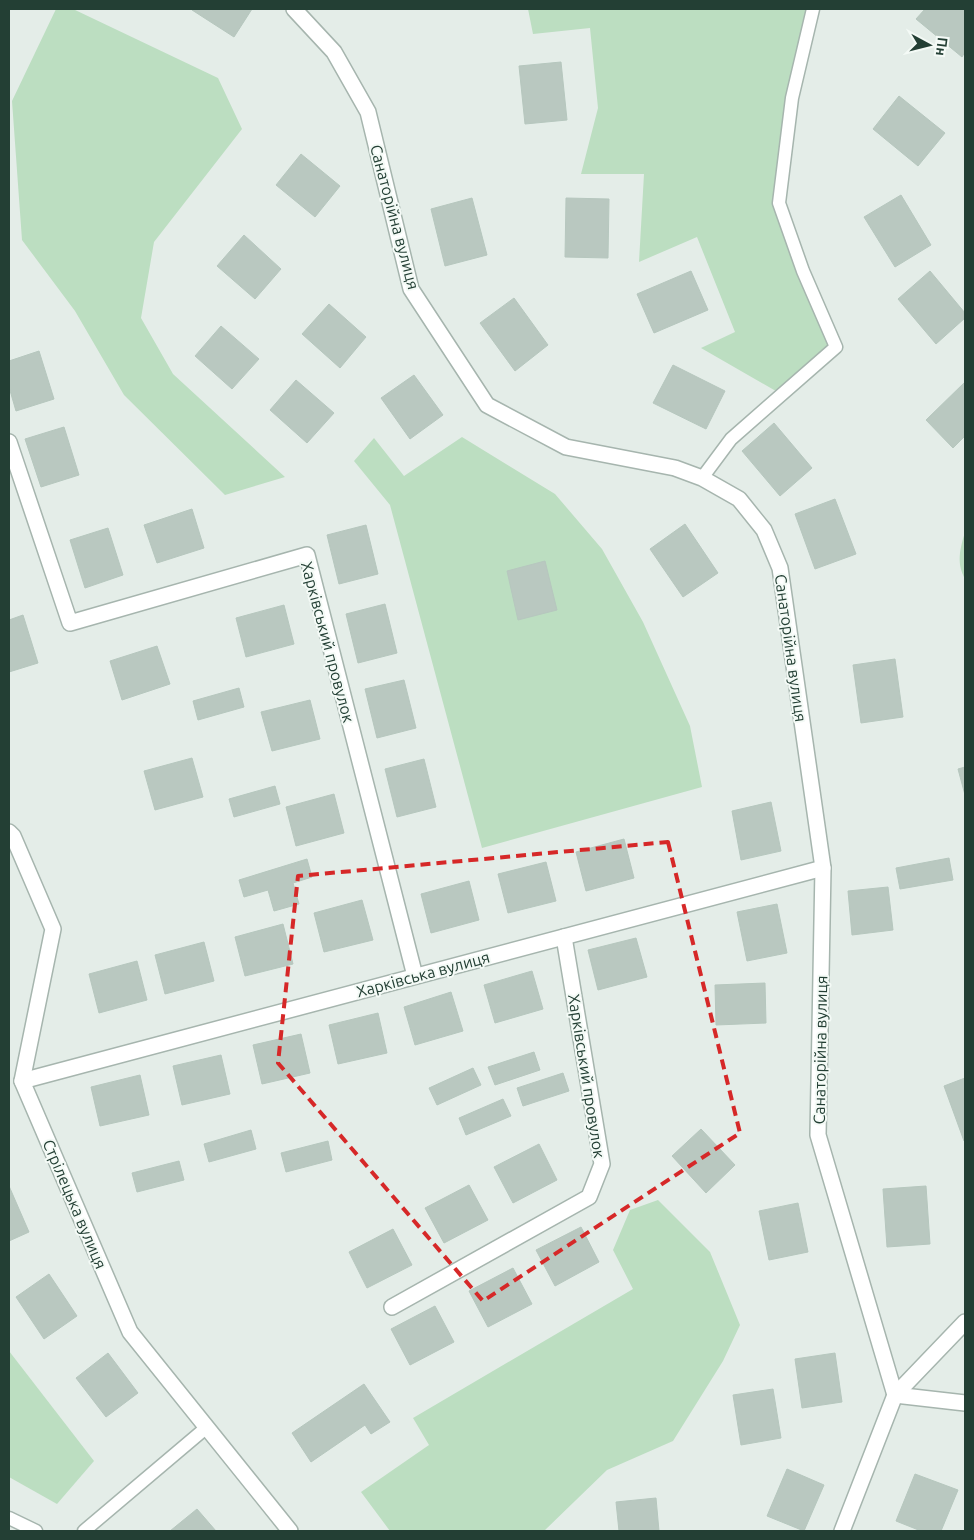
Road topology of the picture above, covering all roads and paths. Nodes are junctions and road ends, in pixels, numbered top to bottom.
1 (294, 9) edge
2 (812, 9) edge
3 (9, 442) edge
4 (702, 478) junction
5 (9, 832) edge
6 (823, 868) junction
7 (564, 937) junction
8 (415, 976) junction
9 (22, 1081) junction
10 (392, 1307) dead end
11 (965, 1322) edge
12 (895, 1395) junction
13 (965, 1403) edge
14 (206, 1427) junction
15 (9, 1518) edge
16 (36, 1531) edge
17 (84, 1531) edge
18 (290, 1531) edge
19 (842, 1531) edge

1 - 4 street, Санаторійна вулиця
2 - 4 lane
3 - 8 street, Харківський провулок
4 - 6 street, Санаторійна вулиця
5 - 9 street
6 - 7 street, Харківська вулиця
6 - 12 street, Санаторійна вулиця
7 - 8 street, Харківська вулиця
7 - 10 street, Харківський провулок
8 - 9 street, Харківська вулиця
9 - 14 street, Стрілецька вулиця
11 - 12 street
12 - 13 street
12 - 19 street
14 - 17 lane
14 - 18 street, Стрілецька вулиця
15 - 16 lane

